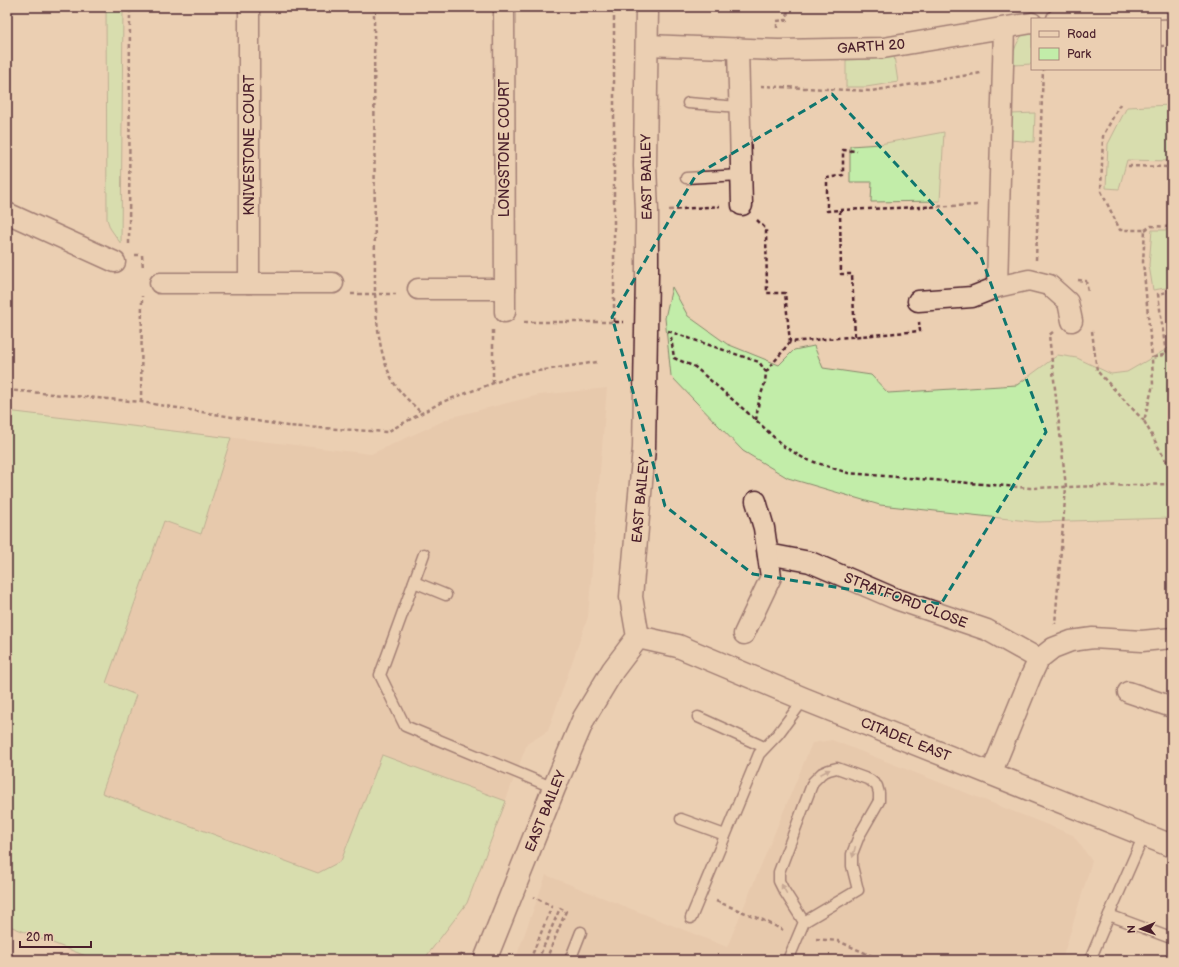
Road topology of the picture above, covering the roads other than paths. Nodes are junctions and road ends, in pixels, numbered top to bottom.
1 (249, 7) edge
2 (504, 7) edge
3 (647, 7) edge
4 (1172, 8) edge
5 (1063, 18) edge
6 (1031, 23) edge
7 (1004, 28) junction
8 (647, 45) junction
9 (738, 48) junction
10 (688, 103) dead end
11 (739, 107) junction
12 (741, 175) junction
13 (686, 178) dead end
14 (742, 205) road end
15 (7, 213) edge
16 (115, 262) dead end
17 (249, 283) junction
18 (333, 283) road end
19 (151, 287) road end
20 (997, 287) junction
21 (418, 289) road end
22 (505, 289) junction
23 (918, 301) road end
24 (506, 319) road end
25 (1072, 321) road end
26 (756, 501) dead end
27 (424, 554) dead end
28 (768, 554) junction
29 (414, 582) junction
30 (446, 594) dead end
31 (744, 634) dead end
32 (638, 637) junction
33 (1172, 638) edge
34 (1046, 653) junction
35 (1128, 692) dead end
36 (804, 699) junction
37 (1172, 707) edge
38 (698, 717) dead end
39 (764, 747) junction
40 (991, 774) junction
41 (554, 788) junction
42 (682, 819) dead end
43 (725, 835) junction
44 (1144, 835) junction
45 (1172, 846) edge
46 (1108, 915) junction
47 (691, 918) dead end
48 (804, 922) junction
49 (581, 932) dead end
50 (1168, 937) dead end
51 (484, 959) edge
52 (570, 960) edge
53 (788, 960) edge
54 (1090, 960) edge

1 - 17 street, KNIVESTONE COURT
2 - 22 street, LONGSTONE COURT
3 - 8 street, EAST BAILEY
4 - 5 street
6 - 7 street, GARTH 20
7 - 9 street, GARTH 20
7 - 20 street
8 - 9 street, GARTH 20
8 - 32 street, EAST BAILEY
9 - 11 street
10 - 11 lane
11 - 12 street
12 - 13 lane
12 - 14 street
15 - 16 street
17 - 18 street
17 - 19 street
20 - 23 street
20 - 25 street
21 - 22 street
22 - 24 street, LONGSTONE COURT
26 - 28 street
27 - 29 lane
28 - 31 street
28 - 34 street, STRATFORD CLOSE
29 - 30 lane
29 - 41 lane
32 - 36 street, CITADEL EAST
32 - 41 street, EAST BAILEY
33 - 34 street
34 - 40 street
35 - 37 street
36 - 39 lane
36 - 40 street, CITADEL EAST
38 - 39 lane
39 - 43 lane
40 - 44 street, CITADEL EAST
41 - 51 street, EAST BAILEY
42 - 43 lane
43 - 47 lane
44 - 45 street, CITADEL EAST
44 - 46 lane
46 - 50 lane
46 - 54 lane
48 -> 48 lane
48 - 53 lane
49 - 52 lane

